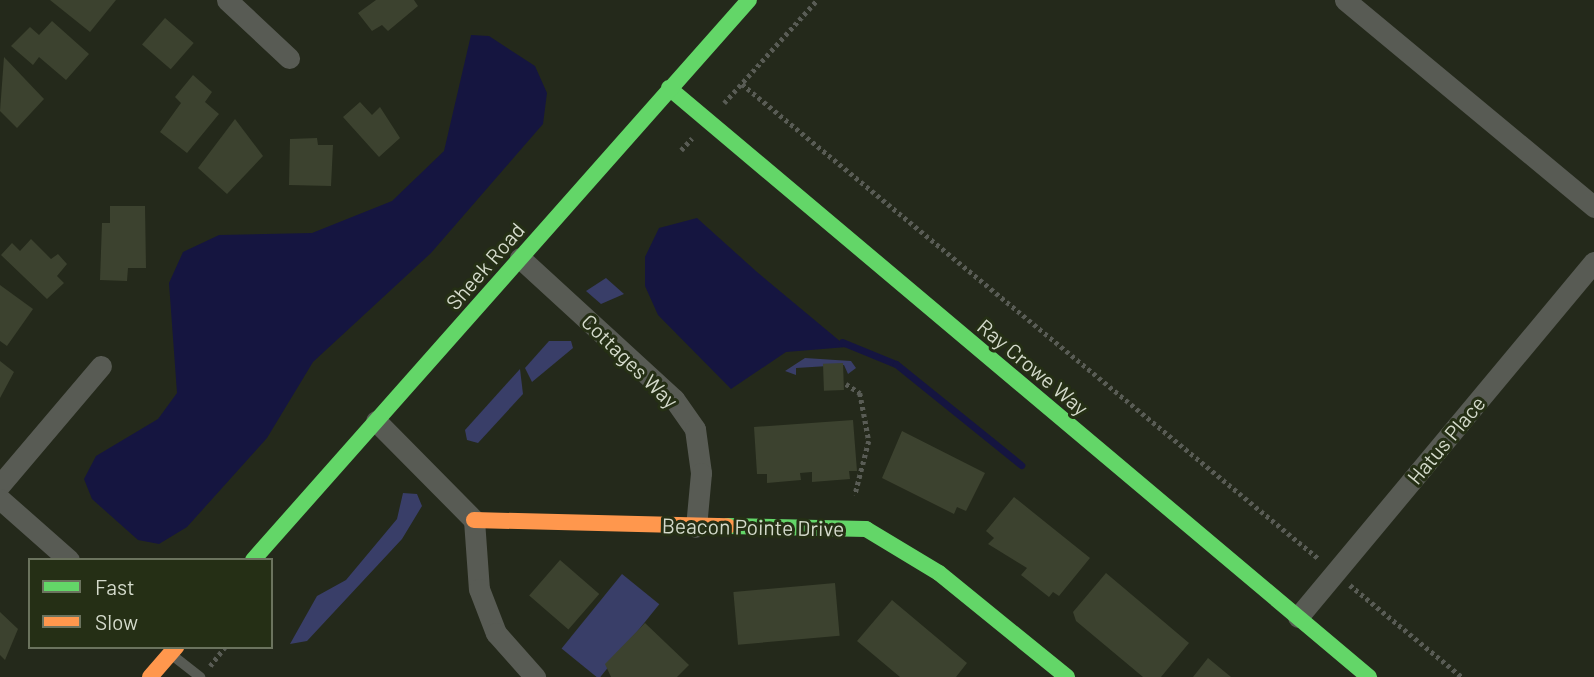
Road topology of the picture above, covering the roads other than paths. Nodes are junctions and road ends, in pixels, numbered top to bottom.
1 (227, 0) edge
2 (749, 0) edge
3 (1345, 0) edge
4 (289, 58) dead end
5 (669, 88) junction
6 (1594, 207) edge
7 (520, 258) junction
8 (1594, 262) edge
9 (101, 366) dead end
10 (376, 421) junction
11 (0, 485) edge
12 (0, 499) edge
13 (474, 520) junction
14 (696, 527) junction
15 (67, 558) edge
16 (255, 558) edge
17 (1298, 617) junction
18 (170, 649) edge
19 (150, 677) edge
20 (200, 677) edge
21 (535, 677) edge
22 (1067, 677) edge
23 (1369, 677) edge

1 - 4 street
2 - 5 street, Sheek Road
3 - 6 street
5 - 7 street, Sheek Road
5 - 17 street, Ray Crowe Way
7 - 10 street, Sheek Road
7 - 14 street, Cottages Way
8 - 17 street, Hatus Place
9 - 11 street
10 - 13 street
10 - 16 street, Sheek Road
12 - 15 street
13 - 14 street, Beacon Pointe Drive
13 - 21 street
14 - 22 street, Beacon Pointe Drive
17 - 23 street, Ray Crowe Way
18 - 19 street
18 - 20 lane

